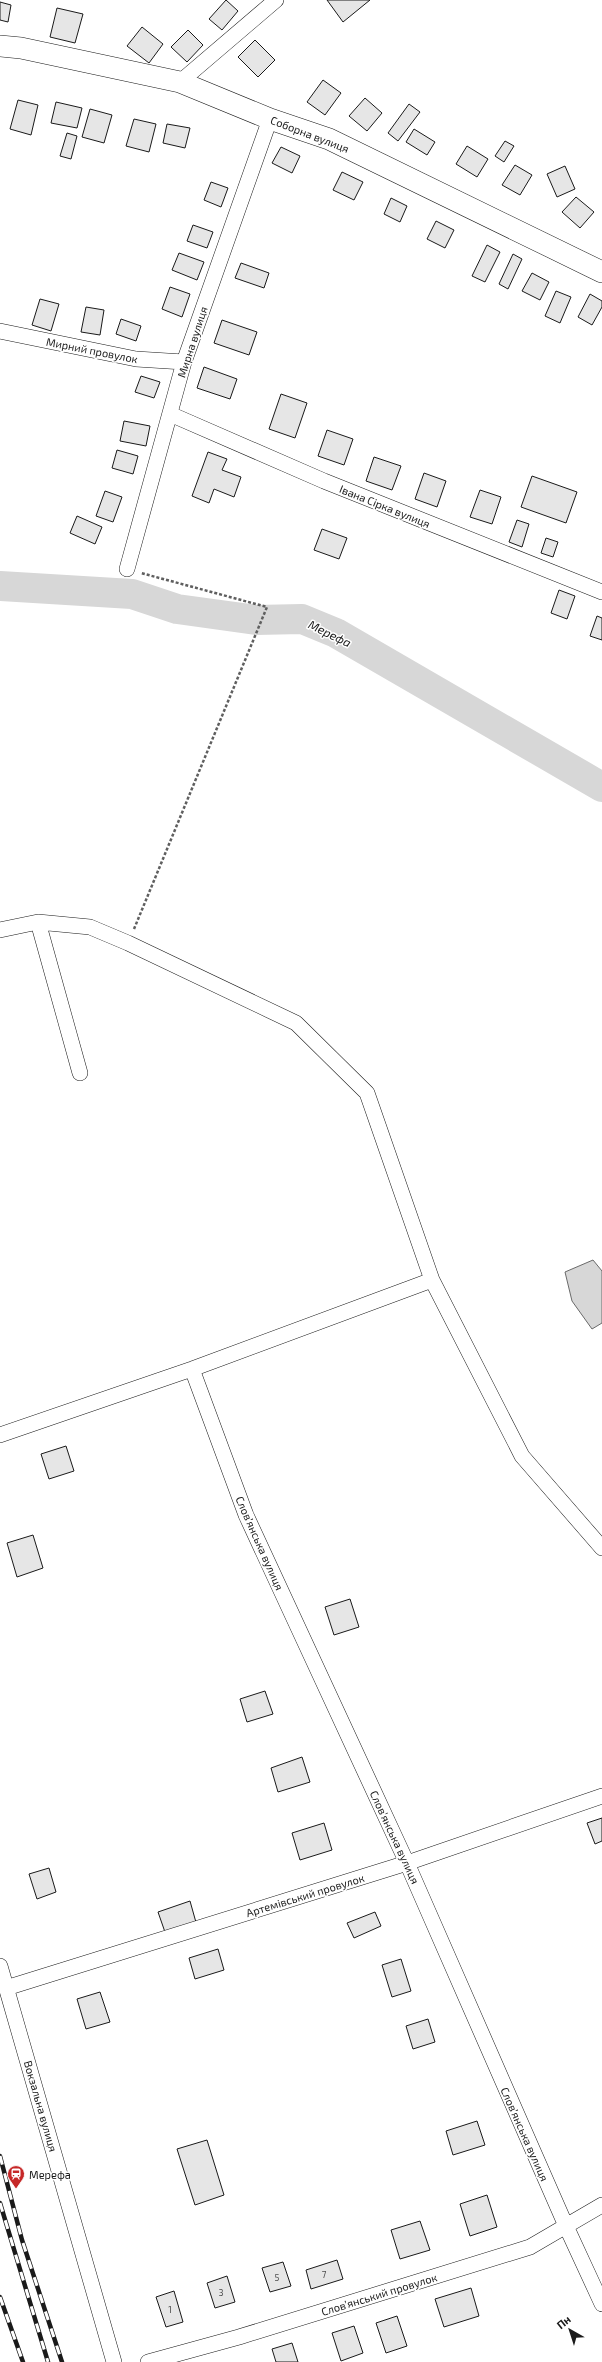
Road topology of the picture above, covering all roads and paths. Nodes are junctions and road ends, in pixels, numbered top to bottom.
1 (276, 0) edge
2 (0, 46) edge
3 (180, 82) junction
4 (270, 119) junction
5 (602, 272) edge
6 (0, 331) edge
7 (184, 362) junction
8 (170, 414) junction
9 (127, 569) joint
10 (602, 592) edge
11 (38, 922) junction
12 (0, 930) edge
13 (128, 943) junction
14 (80, 1073) dead end
15 (432, 1280) junction
16 (192, 1369) junction
17 (0, 1435) edge
18 (602, 1548) edge
19 (602, 1796) edge
20 (407, 1863) junction
21 (0, 1966) edge
22 (6, 1988) junction
23 (602, 2205) edge
24 (566, 2226) junction
25 (602, 2304) edge
26 (114, 2362) edge
27 (148, 2362) edge

1 - 3 street
2 - 3 street, Соборна вулиця
3 - 4 street, Соборна вулиця
4 - 5 street, Соборна вулиця
4 - 7 street, Мирна вулиця
6 - 7 street, Мирний провулок
7 - 8 street, Мирна вулиця
8 - 9 street, Мирна вулиця
8 - 10 street, Івана Сірка вулиця
9 - 13 path
11 - 12 street
11 - 13 street
11 - 14 street
13 - 15 street
15 - 16 street
15 - 18 street
16 - 17 street
16 - 20 street, Слов’янська вулиця
19 - 20 street, Артемівський провулок
20 - 22 street, Артемівський провулок
20 - 24 street, Слов’янська вулиця
21 - 22 street, Вокзальна вулиця
22 - 26 street, Вокзальна вулиця
23 - 24 street, Слов’янський провулок
24 - 25 street, Слов’янська вулиця
24 - 27 street, Слов’янський провулок

